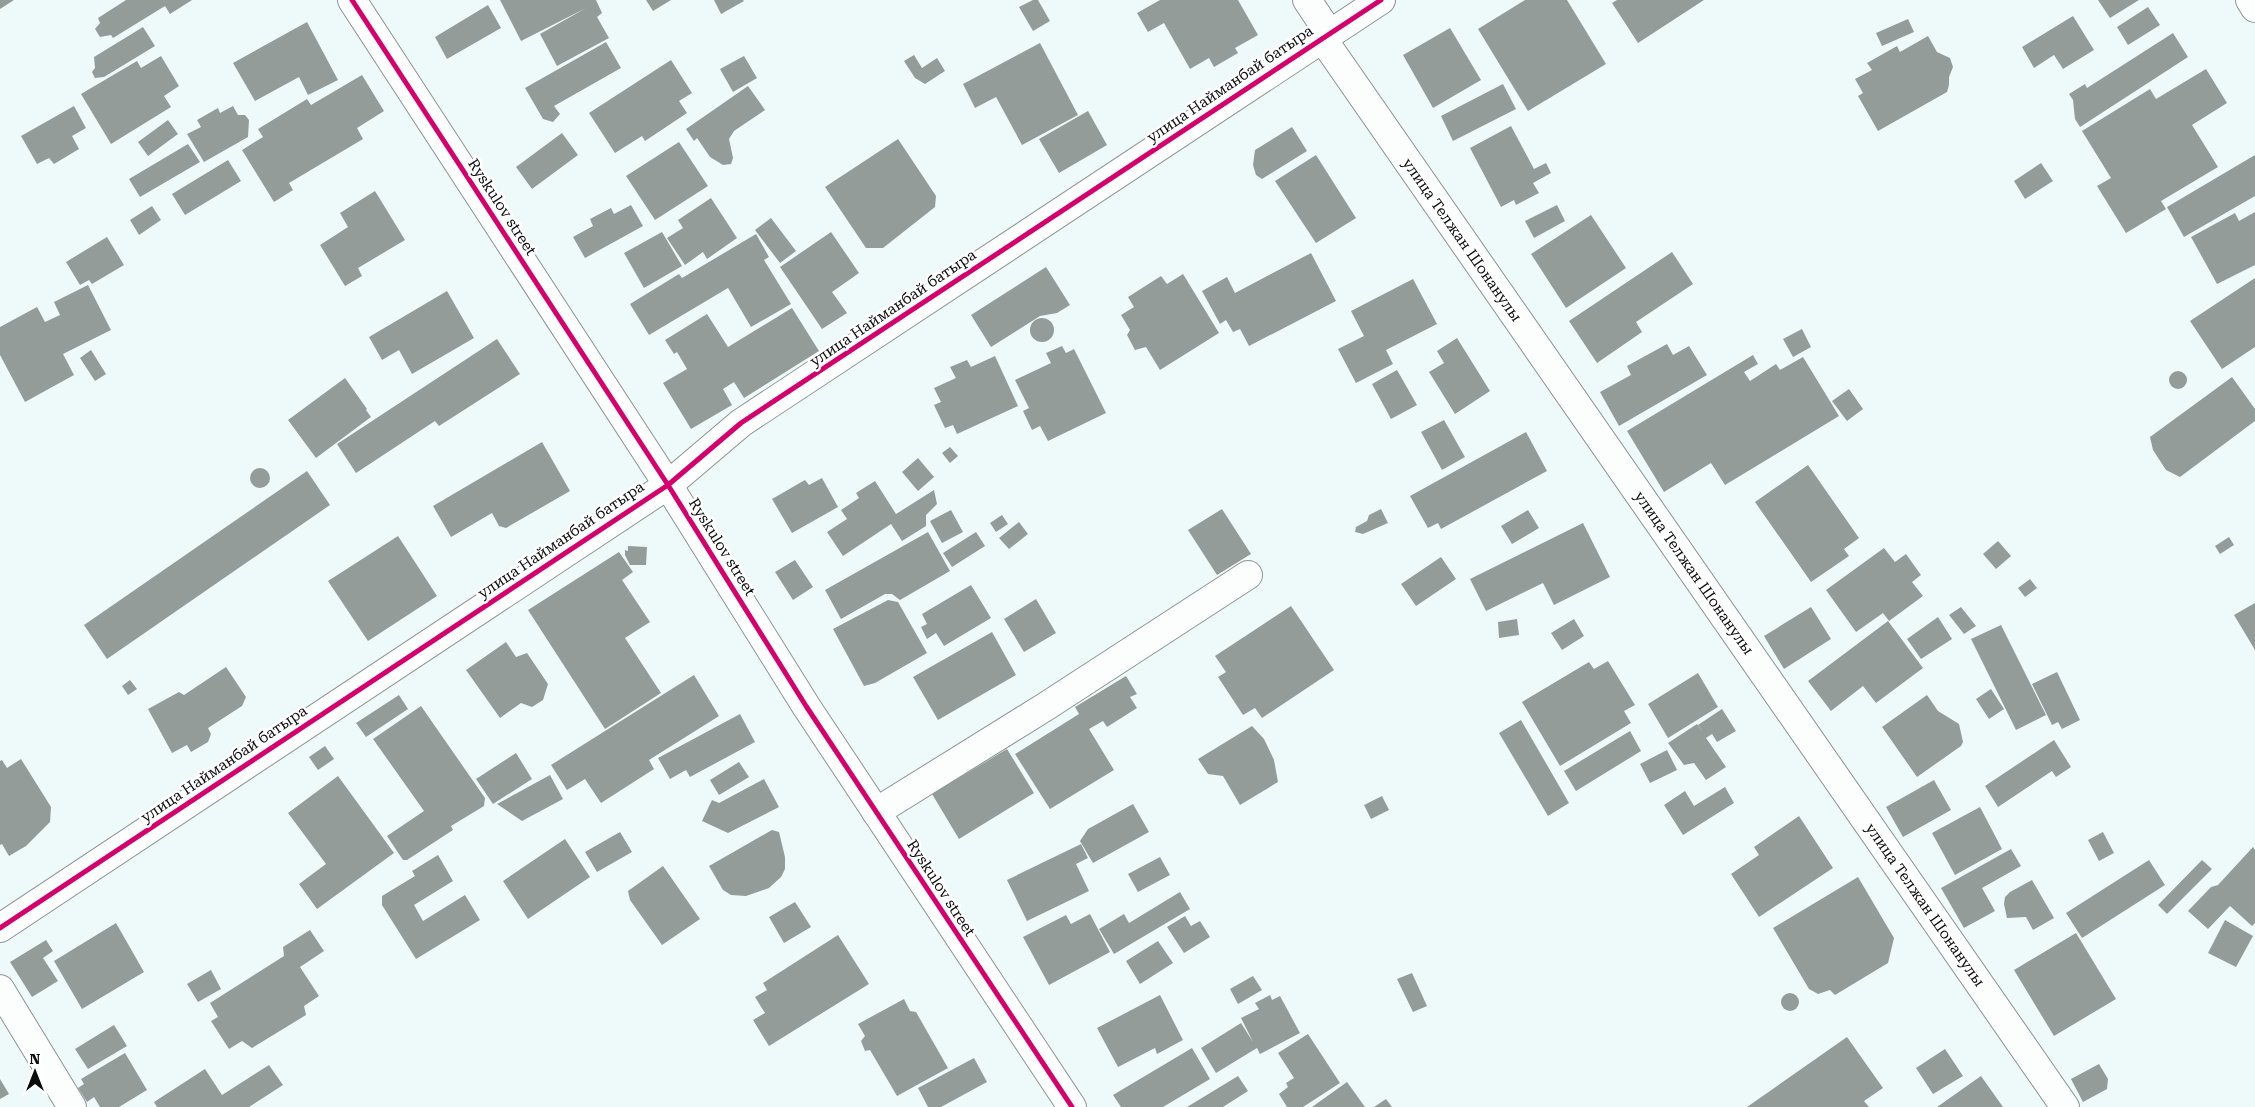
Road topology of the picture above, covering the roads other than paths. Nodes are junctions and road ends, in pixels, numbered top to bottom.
1 (352, 0) edge
2 (1307, 0) edge
3 (1381, 0) edge
4 (2250, 0) edge
5 (2255, 8) edge
6 (1326, 36) junction
7 (668, 485) junction
8 (1248, 576) dead end
9 (876, 812) junction
10 (0, 928) edge
11 (0, 989) edge
12 (72, 1107) edge
13 (1072, 1107) edge
14 (2065, 1107) edge

1 - 7 street, Ryskulov street
2 - 6 street, улица Телжан Шонанулы
3 - 6 street, улица Найманбай батыра
4 - 5 street
6 - 7 street, улица Найманбай батыра
6 - 14 street, улица Телжан Шонанулы
7 - 9 street, Ryskulov street
7 - 10 street, улица Найманбай батыра
8 - 9 street
9 - 13 street, Ryskulov street
11 - 12 street

